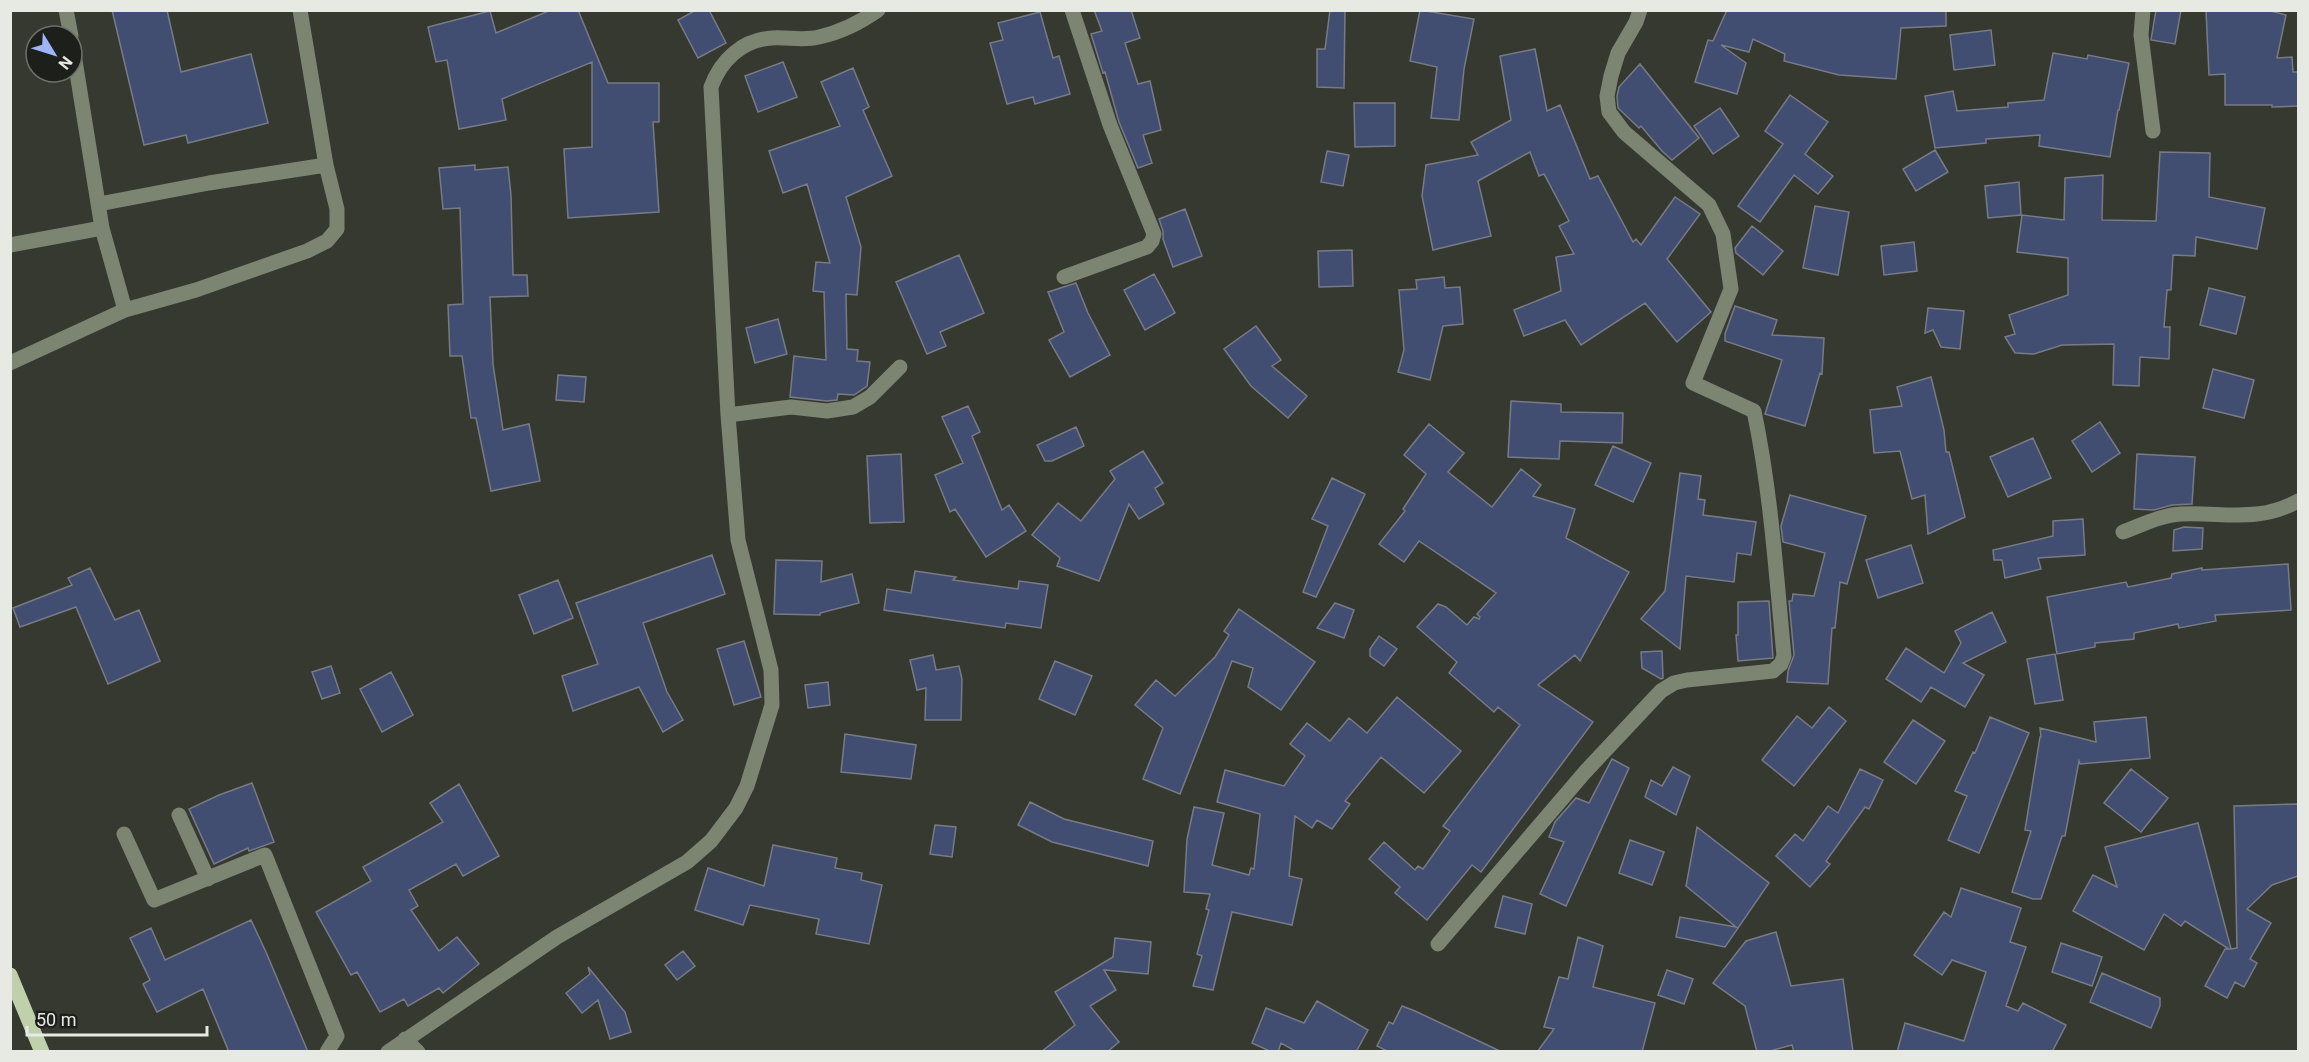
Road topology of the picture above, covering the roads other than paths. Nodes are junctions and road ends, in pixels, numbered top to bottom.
1 (300, 10) edge
2 (878, 10) edge
3 (1072, 10) edge
4 (1640, 10) edge
5 (2143, 10) edge
6 (79, 84) edge
7 (2153, 131) dead end
8 (326, 165) junction
9 (99, 204) junction
10 (102, 228) junction
11 (10, 245) edge
12 (1064, 277) dead end
13 (125, 310) junction
14 (10, 363) edge
15 (900, 367) dead end
16 (728, 415) junction
17 (2298, 501) edge
18 (2123, 532) dead end
19 (179, 815) dead end
20 (124, 834) dead end
21 (208, 879) junction
22 (1438, 944) dead end
23 (10, 975) edge
24 (405, 1039) junction
25 (42, 1052) edge
26 (327, 1052) edge
27 (388, 1052) edge
28 (418, 1052) edge

1 - 8 street
2 - 16 street
3 - 12 street
4 - 22 street
5 - 7 street
6 - 9 street
8 - 9 street
8 - 13 street
9 - 10 street
10 - 11 street
10 - 13 street
13 - 14 street
15 - 16 street
16 - 24 street
17 - 18 street
19 - 21 street
20 - 21 street
21 - 26 street
23 - 25 main road
24 - 27 street
24 - 28 street

